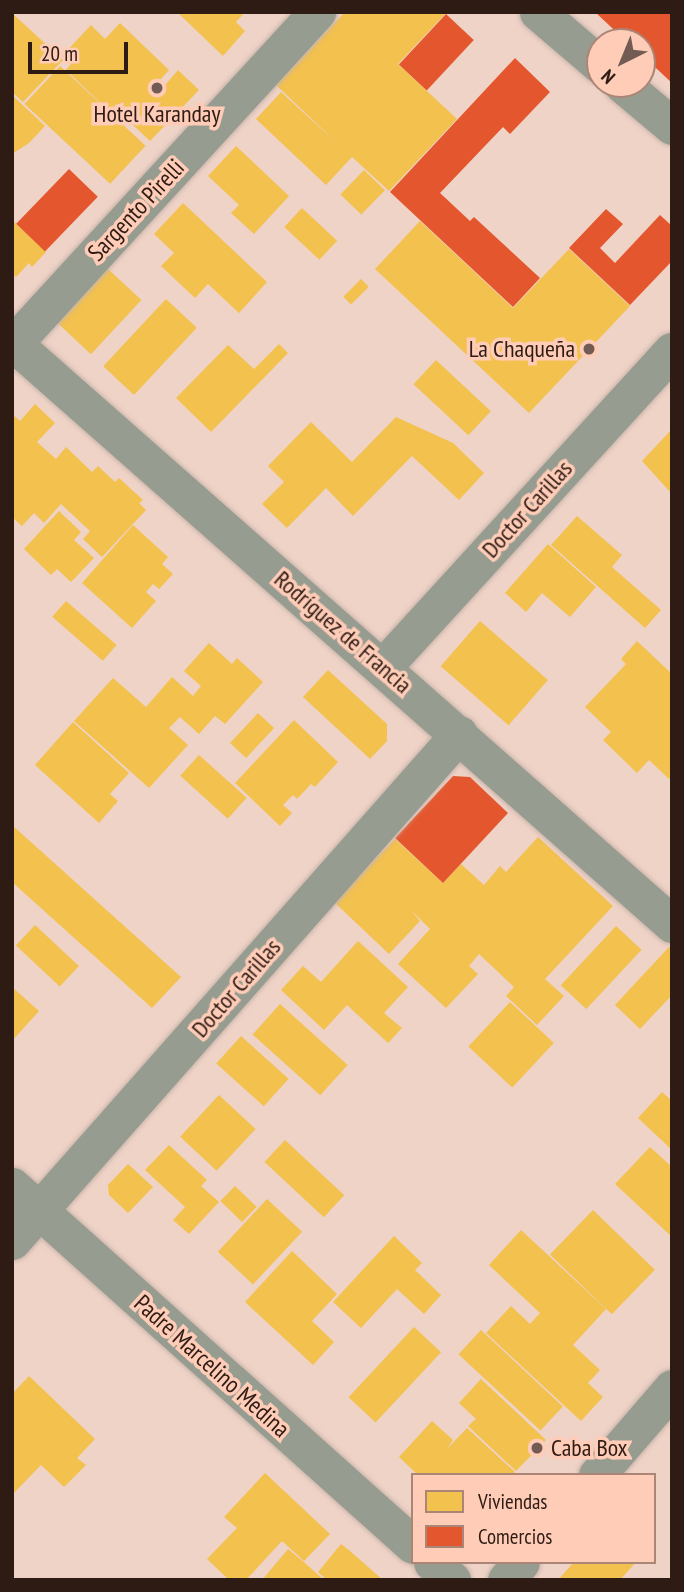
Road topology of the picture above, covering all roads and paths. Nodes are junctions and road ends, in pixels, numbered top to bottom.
1 (317, 12) edge
2 (538, 12) edge
3 (586, 53) edge
4 (639, 98) edge
5 (672, 126) edge
6 (13, 343) edge
7 (672, 351) edge
8 (383, 667) junction
9 (459, 734) junction
10 (672, 925) edge
11 (12, 1186) edge
12 (39, 1211) junction
13 (12, 1241) edge
14 (672, 1388) edge
15 (599, 1473) edge
16 (411, 1543) edge
17 (434, 1564) edge
18 (519, 1564) edge
19 (452, 1580) edge
20 (506, 1580) edge

1 - 6 street, Sargento Pirelli
2 - 3 street
4 - 5 street
6 - 8 street, Rodríguez de Francia
7 - 8 street, Doctor Carillas
8 - 9 street, Rodríguez de Francia
9 - 10 street, Rodríguez de Francia
9 - 12 street, Doctor Carillas
11 - 12 street, Padre Marcelino Medina
12 - 13 street, Doctor Carillas
12 - 16 street, Padre Marcelino Medina
14 - 15 street
17 - 19 street
18 - 20 street

